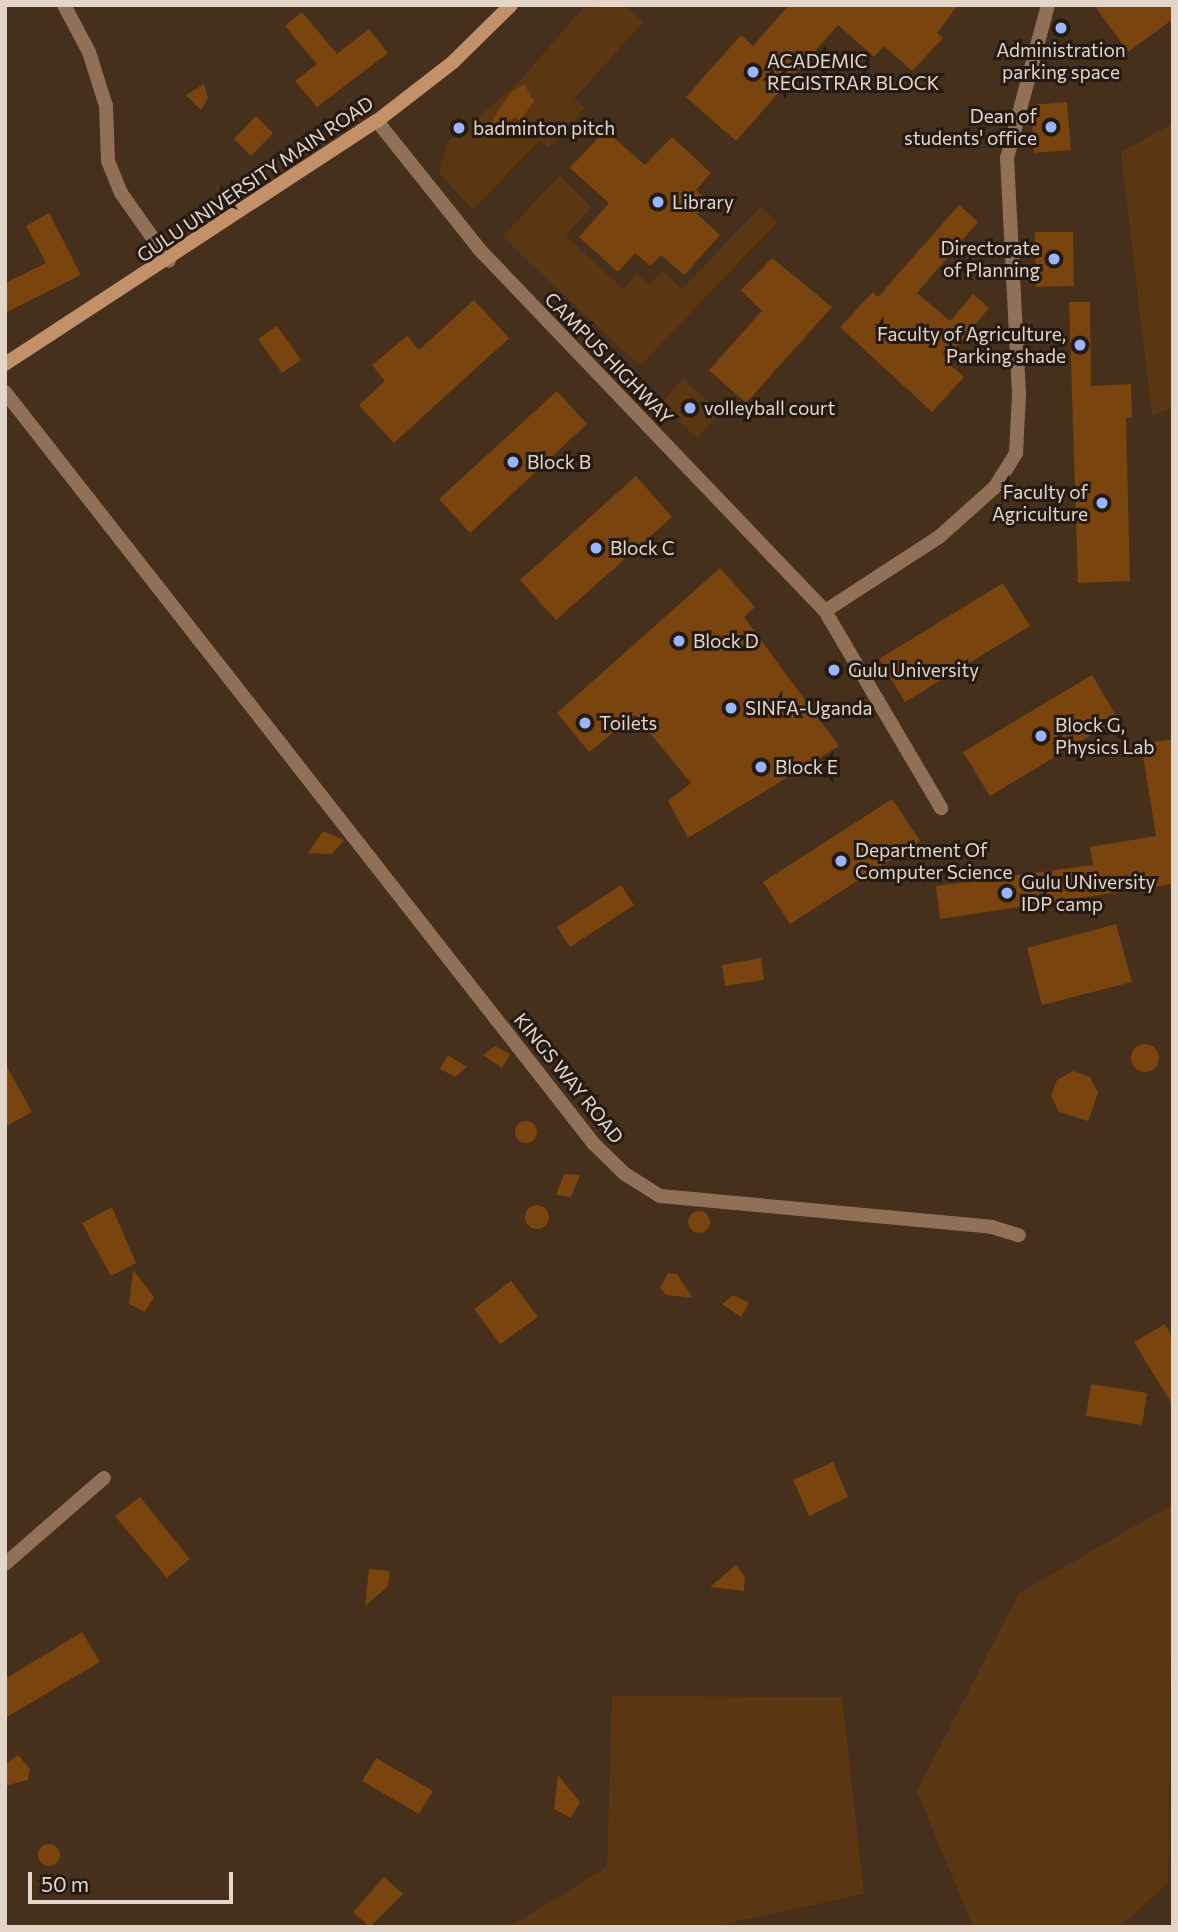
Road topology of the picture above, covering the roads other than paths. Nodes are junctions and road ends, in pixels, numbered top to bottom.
1 (64, 5) edge
2 (511, 5) edge
3 (1048, 5) edge
4 (377, 121) junction
5 (169, 261) junction
6 (5, 364) edge
7 (5, 392) edge
8 (825, 611) junction
9 (941, 808) dead end
10 (1019, 1235) dead end
11 (104, 1478) dead end
12 (5, 1564) edge

1 - 5 street
2 - 4 street, GULU UNIVERSITY MAIN ROAD
3 - 8 street
4 - 5 street, GULU UNIVERSITY MAIN ROAD
4 - 8 street, CAMPUS HIGHWAY
5 - 6 street, GULU UNIVERSITY MAIN ROAD
7 - 10 street, KINGS WAY ROAD
8 - 9 street, CAMPUS HIGHWAY
11 - 12 street

